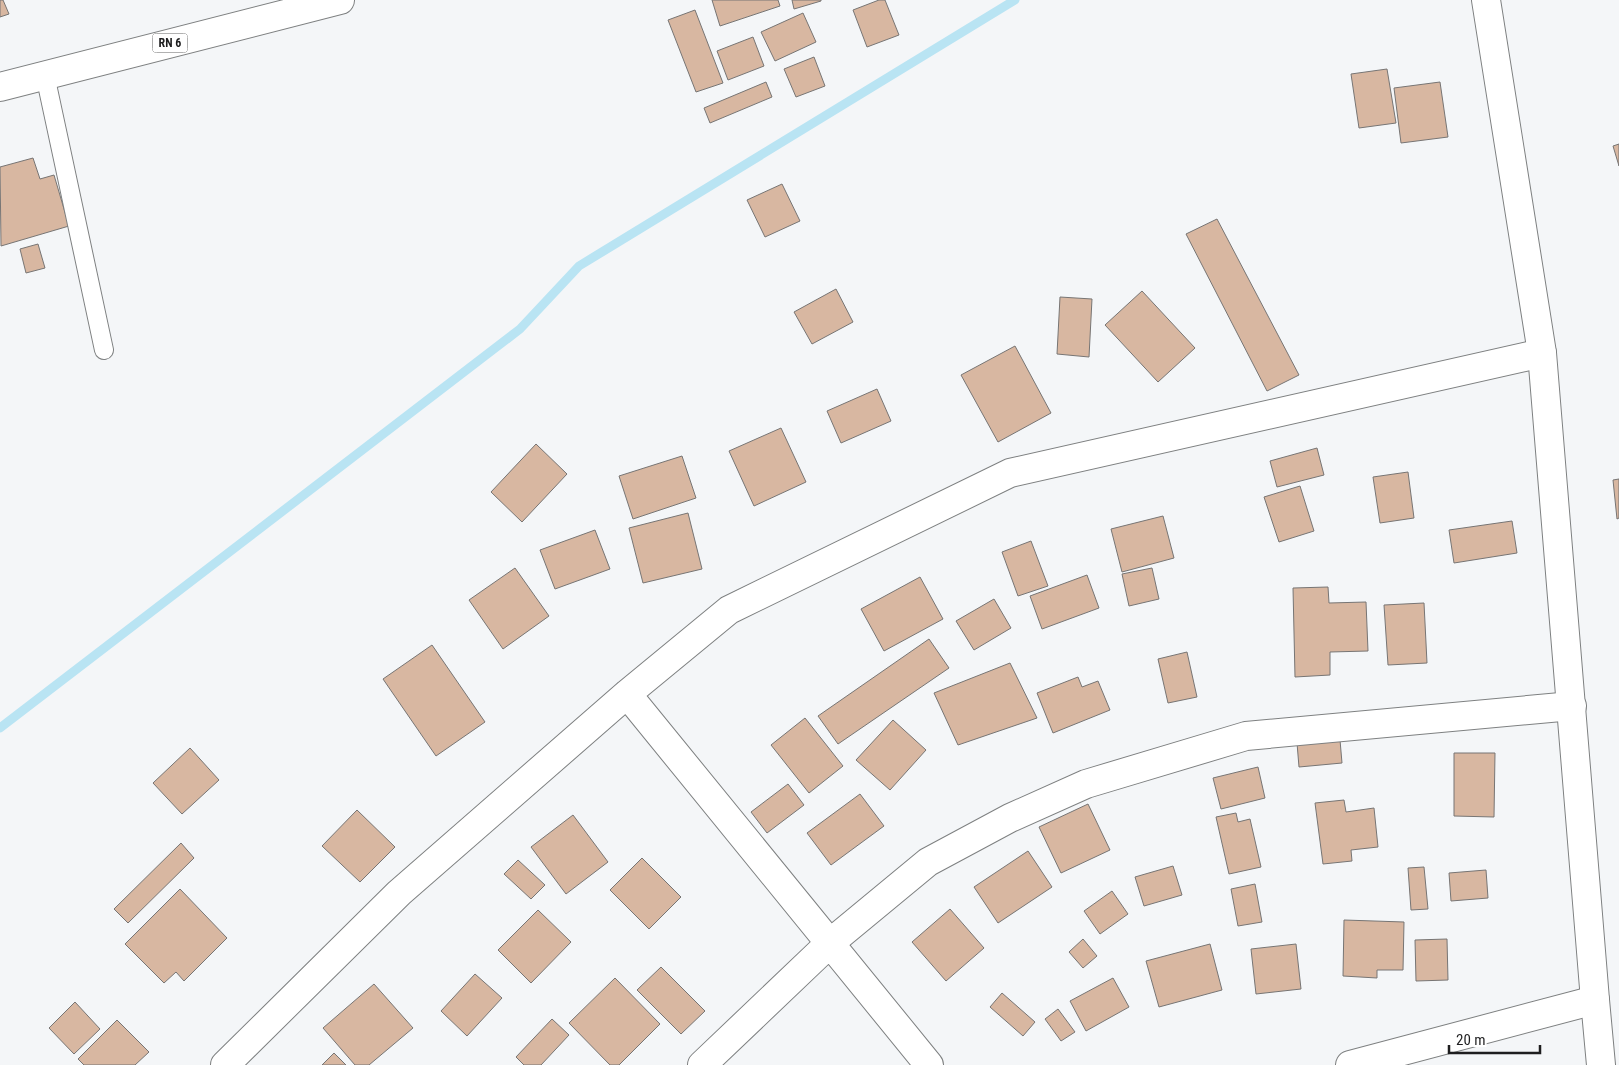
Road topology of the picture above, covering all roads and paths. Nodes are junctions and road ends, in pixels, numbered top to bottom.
1 (340, 0) edge
2 (1486, 0) edge
3 (45, 75) junction
4 (0, 87) edge
5 (104, 350) dead end
6 (1542, 353) junction
7 (627, 694) junction
8 (1572, 706) junction
9 (830, 943) junction
10 (1595, 1000) junction
11 (225, 1065) edge
12 (702, 1065) edge
13 (929, 1065) edge
14 (1350, 1065) edge
15 (1601, 1065) edge

1 - 3 street, RN 6
2 - 6 street
3 - 4 street, RN 6
3 - 5 lane
6 - 7 street
6 - 8 street
7 - 9 street
7 - 11 street
8 - 9 street
8 - 10 street
9 - 12 street
9 - 13 street
10 - 14 street
10 - 15 street

